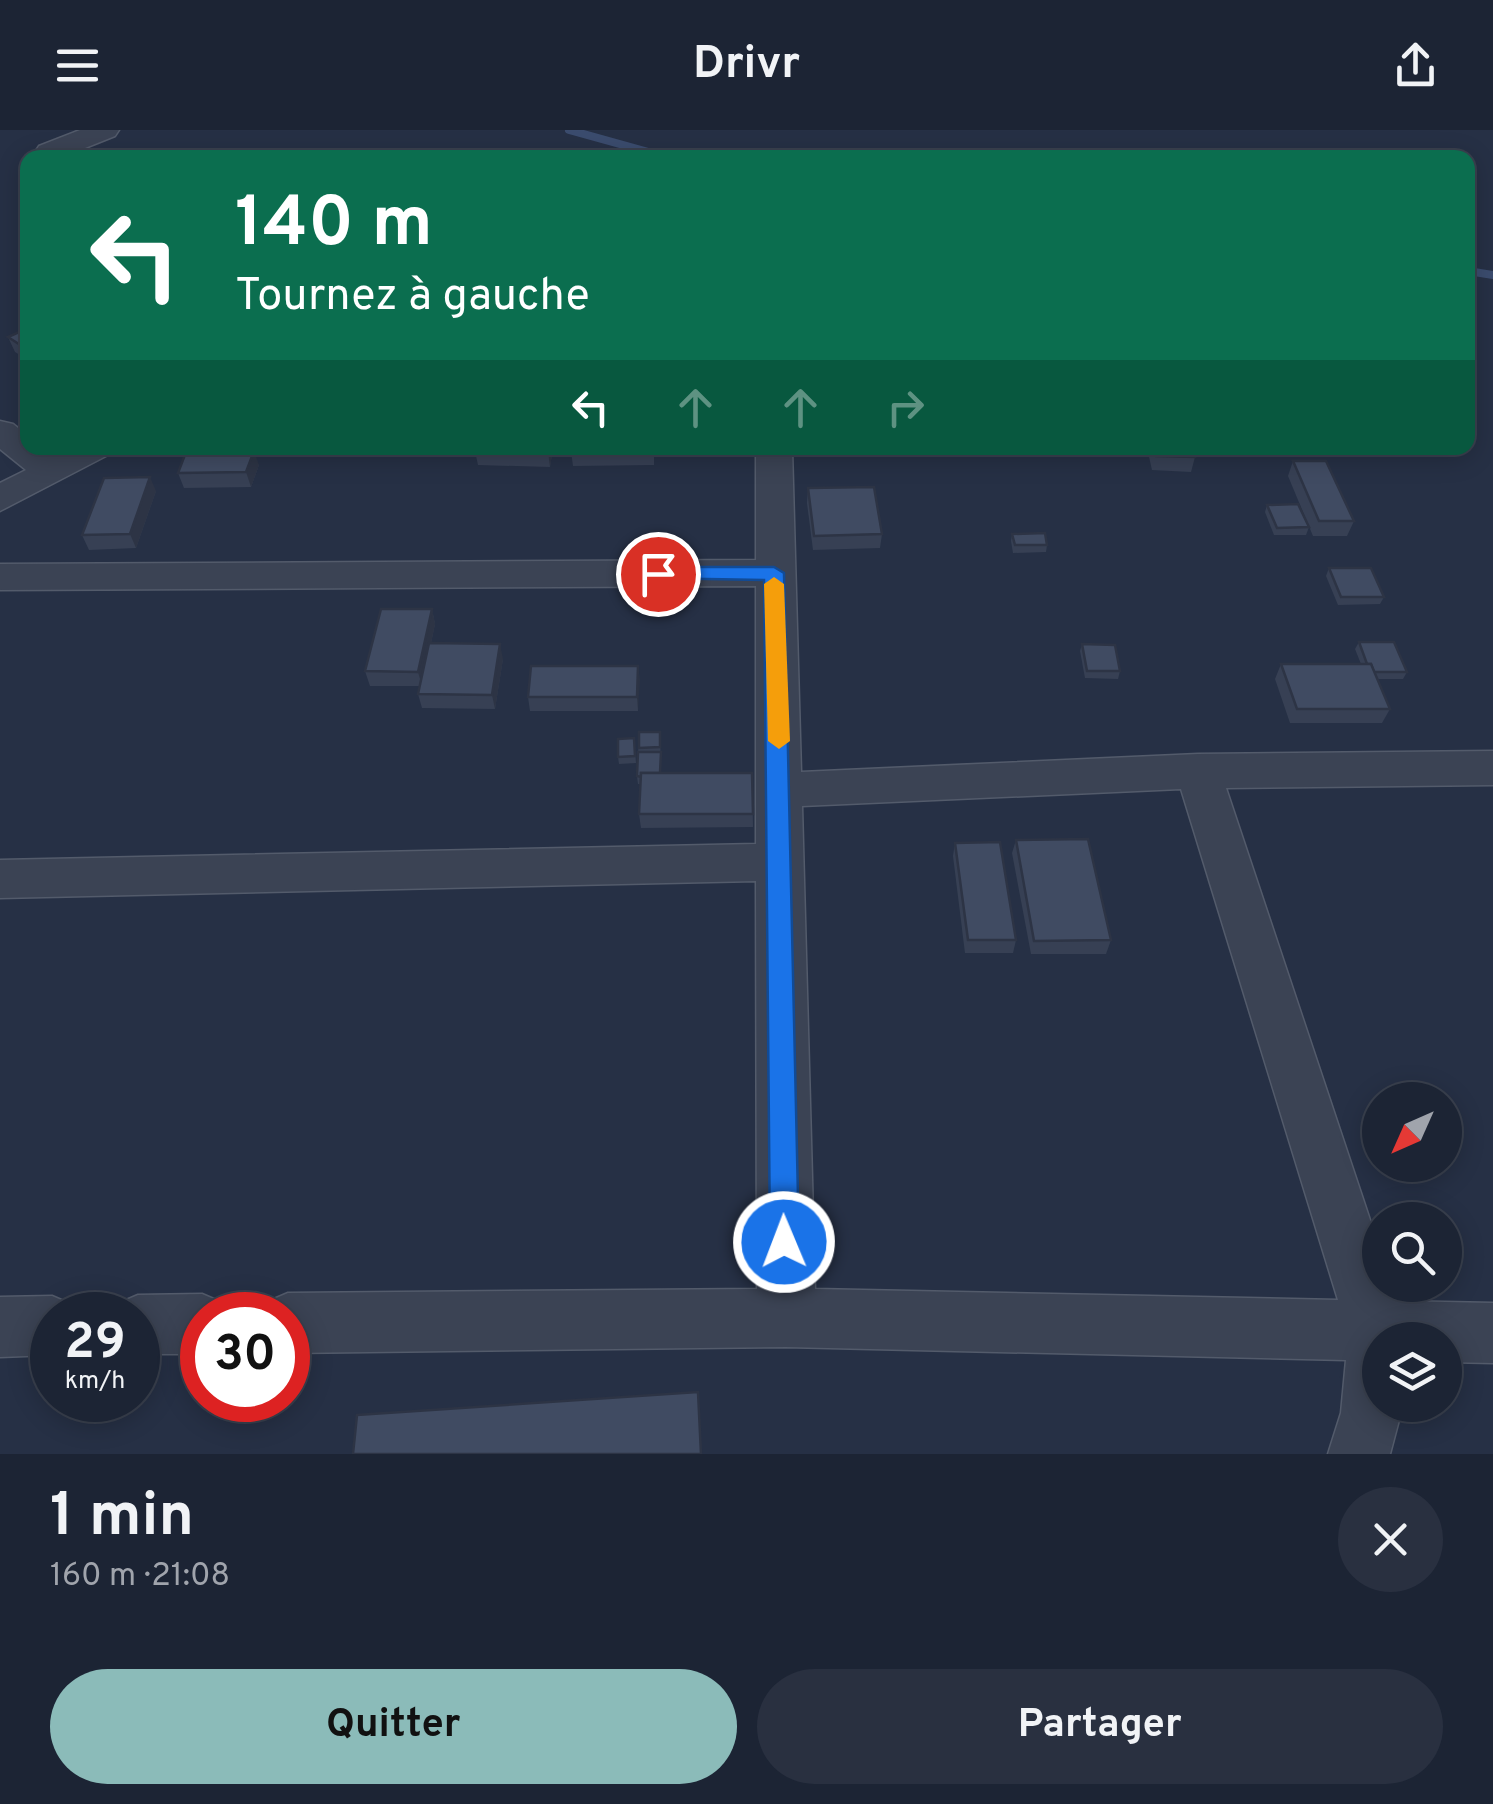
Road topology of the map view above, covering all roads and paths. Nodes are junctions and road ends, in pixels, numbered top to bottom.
1 (106, 130) edge
2 (53, 150) edge
3 (31, 455) edge
4 (80, 455) edge
5 (774, 455) edge
6 (51, 470) junction
7 (0, 499) edge
8 (774, 573) junction
9 (0, 577) edge
10 (1493, 768) edge
11 (1198, 771) junction
12 (780, 790) junction
13 (779, 862) junction
14 (0, 879) edge
15 (786, 1318) junction
16 (1374, 1322) edge
17 (310, 1324) edge
18 (0, 1326) edge
19 (30, 1326) edge
20 (1362, 1333) edge
21 (1462, 1333) edge
22 (1493, 1333) edge
23 (1369, 1422) edge
24 (1358, 1454) edge

1 - 2 street
3 - 6 street
4 - 6 street
5 - 8 street
6 - 7 street
8 - 9 street
8 - 12 street
10 - 11 street
11 - 12 street
11 - 16 street
12 - 13 street
13 - 14 street
13 - 15 street
15 - 17 street
15 - 20 street
18 - 19 street
21 - 22 street
23 - 24 street

